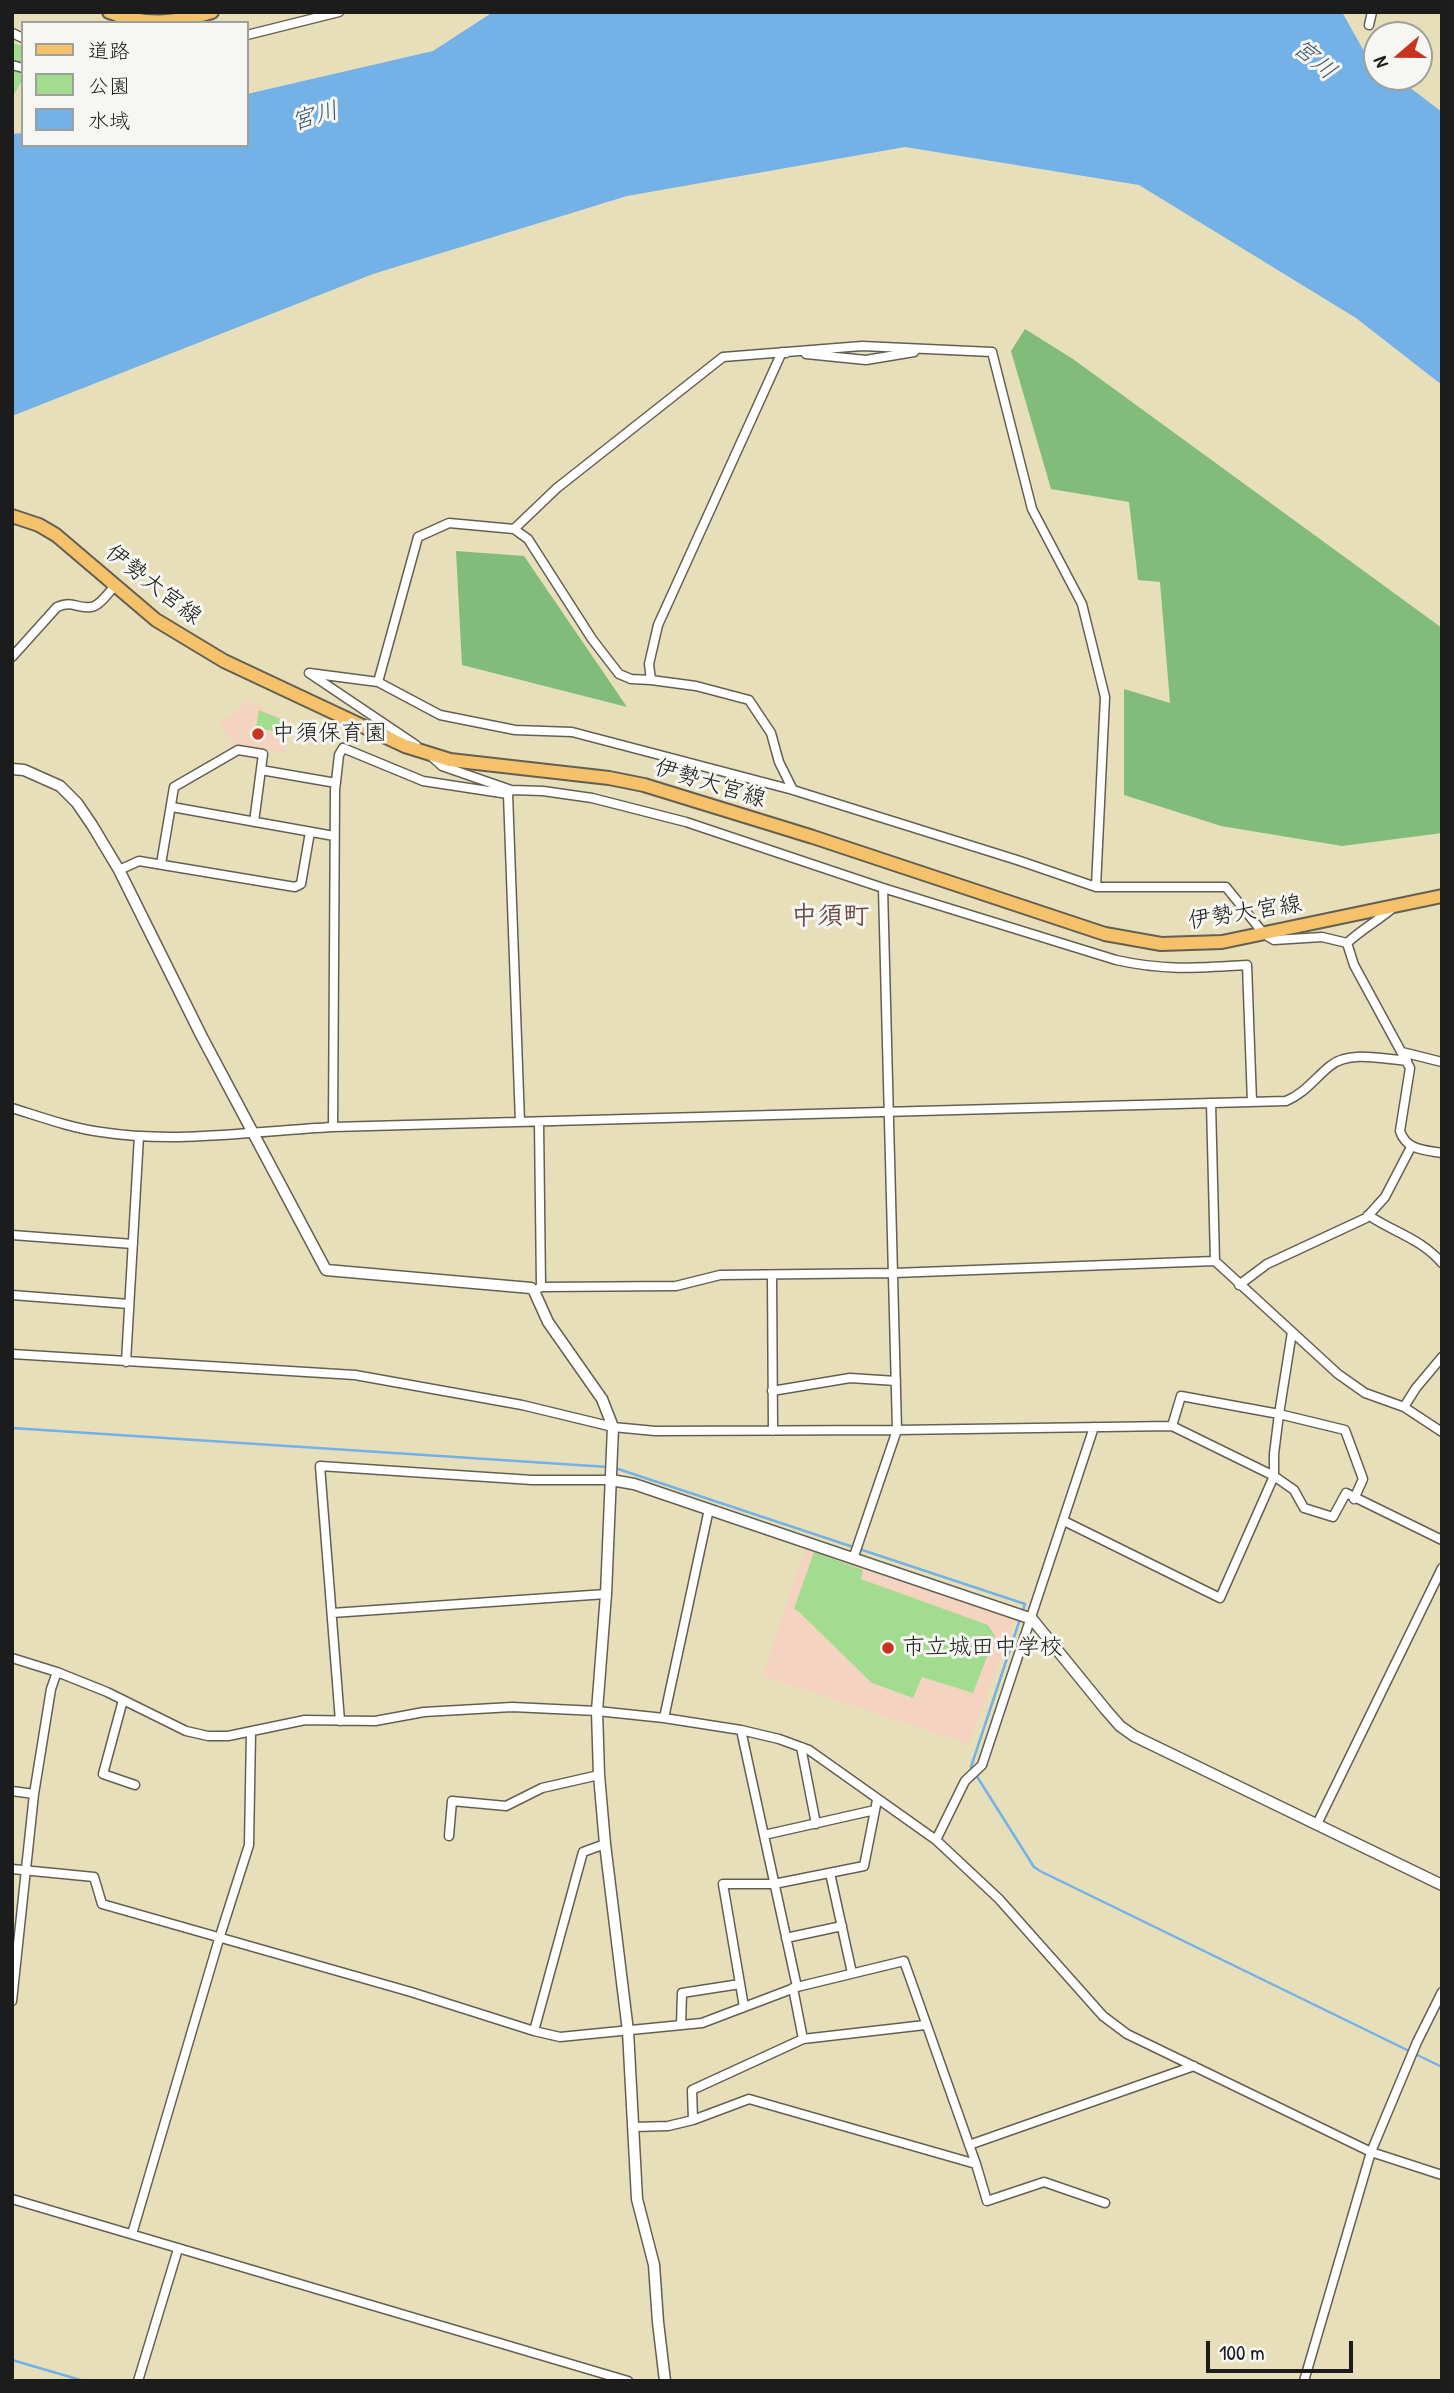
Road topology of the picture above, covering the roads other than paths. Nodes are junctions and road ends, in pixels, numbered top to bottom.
1 (109, 12) edge
2 (212, 12) edge
3 (340, 12) edge
4 (141, 21) edge
5 (170, 21) edge
6 (248, 35) edge
7 (932, 349) junction
8 (782, 352) junction
9 (12, 516) edge
10 (514, 529) junction
11 (116, 584) junction
12 (12, 657) edge
13 (651, 680) junction
14 (378, 682) junction
15 (430, 754) junction
16 (12, 769) edge
17 (261, 770) junction
18 (335, 783) junction
19 (793, 790) junction
20 (509, 792) junction
21 (172, 807) junction
22 (254, 822) junction
23 (310, 832) junction
24 (334, 836) junction
25 (160, 864) junction
26 (119, 870) junction
27 (1096, 887) junction
28 (883, 888) junction
29 (1442, 895) edge
30 (1396, 906) junction
31 (1264, 934) junction
32 (1347, 943) junction
33 (1404, 1057) junction
34 (1442, 1062) edge
35 (1252, 1102) junction
36 (1211, 1103) junction
37 (12, 1108) edge
38 (889, 1112) junction
39 (520, 1122) junction
40 (539, 1122) junction
41 (333, 1126) junction
42 (254, 1132) junction
43 (139, 1136) junction
44 (1411, 1147) junction
45 (1442, 1153) edge
46 (1368, 1215) junction
47 (12, 1235) edge
48 (133, 1244) junction
49 (1215, 1261) junction
50 (1442, 1263) edge
51 (894, 1273) junction
52 (772, 1275) junction
53 (1239, 1285) junction
54 (537, 1289) junction
55 (12, 1295) edge
56 (129, 1304) junction
57 (1292, 1332) junction
58 (12, 1354) edge
59 (1442, 1357) edge
60 (126, 1362) junction
61 (896, 1381) junction
62 (772, 1391) junction
63 (1404, 1407) junction
64 (1279, 1414) junction
65 (1172, 1426) junction
66 (613, 1427) junction
67 (1094, 1427) junction
68 (897, 1430) junction
69 (773, 1431) junction
70 (1442, 1432) edge
71 (1274, 1476) junction
72 (611, 1477) junction
73 (1354, 1499) junction
74 (709, 1509) junction
75 (1064, 1521) junction
76 (1442, 1540) edge
77 (854, 1556) junction
78 (1442, 1568) edge
79 (606, 1594) junction
80 (332, 1613) junction
81 (1031, 1618) junction
82 (12, 1658) edge
83 (57, 1672) junction
84 (123, 1700) junction
85 (597, 1711) junction
86 (664, 1718) junction
87 (341, 1721) junction
88 (741, 1730) junction
89 (251, 1732) junction
90 (801, 1747) junction
91 (599, 1775) junction
92 (135, 1785) dead end
93 (12, 1791) edge
94 (34, 1794) junction
95 (877, 1800) junction
96 (875, 1810) junction
97 (816, 1824) junction
98 (1317, 1825) junction
99 (764, 1835) junction
100 (449, 1836) dead end
101 (936, 1840) junction
102 (605, 1844) junction
103 (12, 1869) edge
104 (24, 1870) junction
105 (830, 1873) junction
106 (775, 1884) junction
107 (1442, 1885) edge
108 (842, 1926) junction
109 (786, 1938) junction
110 (219, 1939) junction
111 (852, 1973) junction
112 (740, 1984) junction
113 (795, 1988) junction
114 (1442, 1992) edge
115 (12, 2001) edge
116 (744, 2007) junction
117 (681, 2025) junction
118 (925, 2025) junction
119 (534, 2031) junction
120 (628, 2031) junction
121 (803, 2039) junction
122 (1194, 2066) junction
123 (693, 2120) junction
124 (634, 2127) junction
125 (969, 2145) junction
126 (1371, 2152) junction
127 (976, 2164) junction
128 (1442, 2175) edge
129 (12, 2199) edge
130 (1105, 2203) dead end
131 (132, 2234) junction
132 (178, 2249) junction
133 (138, 2381) edge
134 (628, 2381) edge
135 (665, 2381) edge
136 (1304, 2381) edge

1 - 4 main road
2 - 5 main road
3 - 6 street
7 - 8 street
7 - 8 street
7 - 27 street
8 - 10 street
8 - 13 street
9 - 11 main road, 伊勢大宮線
10 - 13 street
10 - 14 street
11 - 12 street
11 - 15 main road, 伊勢大宮線
13 - 19 street
14 - 15 street
14 - 19 street
15 - 20 street
15 - 31 main road, 伊勢大宮線
16 - 26 street
17 - 18 street
17 - 21 street
17 - 22 street
18 - 20 street
18 - 24 street
19 - 27 street
20 - 28 street
20 - 39 street
21 - 22 street
21 - 25 street
22 - 23 street
23 - 24 street
23 - 25 street
24 - 41 street
25 - 26 street
26 - 42 street
27 - 31 street
28 - 35 street
28 - 38 street
29 - 30 main road, 伊勢大宮線
30 - 31 main road, 伊勢大宮線
30 - 32 street
31 - 32 street
32 - 33 street
33 - 34 street
33 - 35 street
33 - 44 street
35 - 36 street
36 - 38 street
36 - 49 street
37 - 43 street
38 - 40 street
38 - 51 street
39 - 40 street
39 - 41 street
40 - 54 street
41 - 42 street
42 - 43 street
42 - 54 street
43 - 48 street
44 - 45 street
44 - 46 street
46 - 50 street
46 - 53 street
47 - 48 street
48 - 56 street
49 - 51 street
49 - 53 street
51 - 52 street
51 - 61 street
52 - 54 street
52 - 62 street
53 - 57 street
54 - 66 street
55 - 56 street
56 - 60 street
57 - 63 street
57 - 64 street
58 - 60 street
59 - 63 street
60 - 66 street
61 - 62 street
61 - 68 street
62 - 69 street
63 - 70 street
64 - 65 street
64 - 71 street
64 - 73 street
65 - 67 street
65 - 71 street
66 - 69 street
66 - 72 street
67 - 68 street
67 - 75 street
68 - 69 street
68 - 77 street
71 - 73 street
71 - 75 street
72 - 74 street
72 - 79 street
72 - 80 street
73 - 76 street
74 - 77 street
74 - 86 street
75 - 81 street
77 - 81 street
78 - 98 street
79 - 80 street
79 - 85 street
80 - 87 street
81 - 98 street
81 - 101 street
82 - 83 street
83 - 84 street
83 - 94 street
84 - 89 street
84 - 92 street
85 - 86 street
85 - 87 street
85 - 91 street
86 - 88 street
87 - 89 street
88 - 90 street
88 - 99 street
89 - 110 street
90 - 95 street
90 - 97 street
91 - 100 street
91 - 102 street
93 - 94 street
94 - 104 street
95 - 96 street
95 - 101 street
96 - 97 street
96 - 105 street
97 - 99 street
98 - 107 street
99 - 106 street
101 - 122 street
102 - 119 street
102 - 120 street
103 - 104 street
104 - 110 street
104 - 115 street
105 - 106 street
105 - 108 street
106 - 109 street
106 - 112 street
108 - 109 street
108 - 111 street
109 - 113 street
110 - 119 street
110 - 131 street
111 - 113 street
111 - 118 street
112 - 116 street
112 - 117 street
113 - 116 street
113 - 121 street
114 - 126 street
116 - 117 street
117 - 120 street
118 - 121 street
118 - 125 street
119 - 120 street
120 - 124 street
121 - 123 street
122 - 125 street
122 - 126 street
123 - 124 street
123 - 127 street
124 - 135 street
125 - 127 street
126 - 128 street
126 - 136 street
127 - 130 street
129 - 131 street
131 - 132 street
132 - 133 street
132 - 134 street

